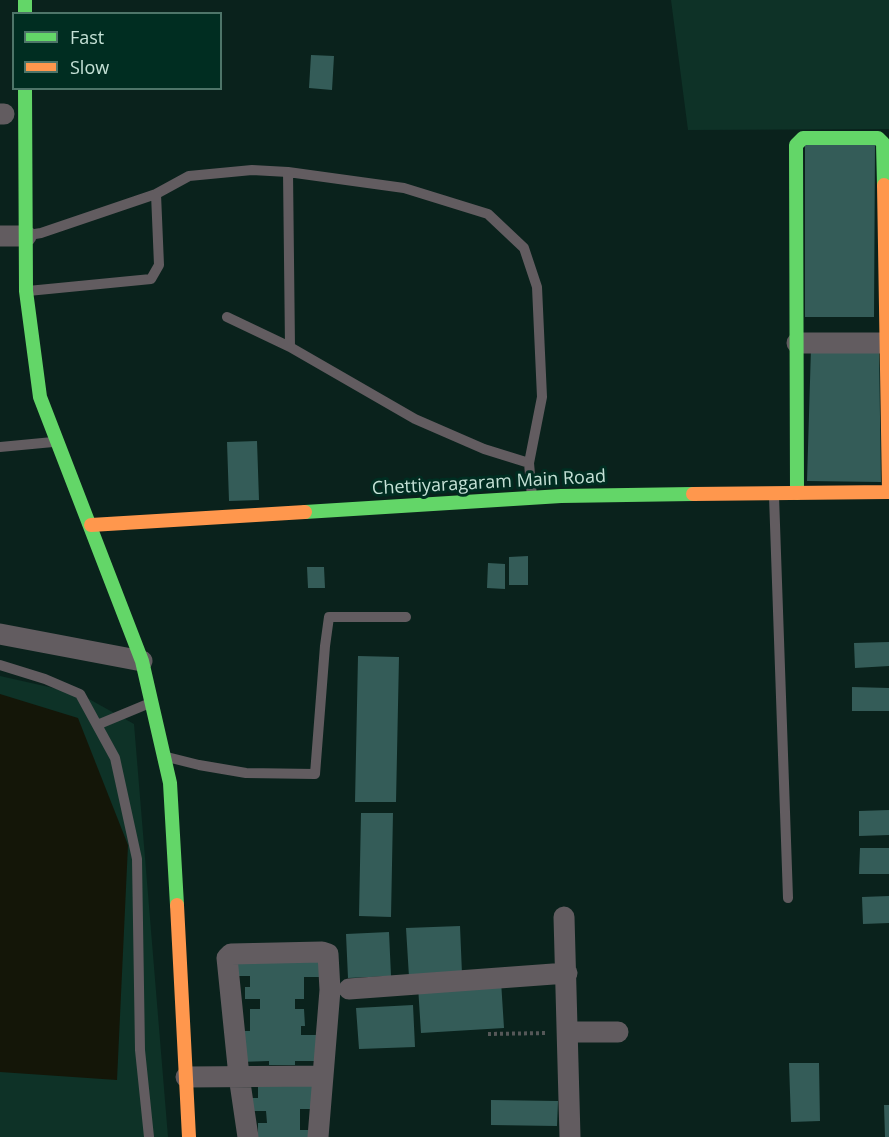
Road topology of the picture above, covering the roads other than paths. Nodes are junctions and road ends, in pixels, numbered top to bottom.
1 (25, 90) edge
2 (288, 172) junction
3 (156, 194) junction
4 (0, 236) edge
5 (26, 236) junction
6 (26, 291) junction
7 (227, 317) dead end
8 (797, 343) junction
9 (886, 343) junction
10 (290, 347) junction
11 (56, 441) junction
12 (0, 447) edge
13 (529, 463) junction
14 (889, 492) edge
15 (774, 493) junction
16 (797, 493) junction
17 (532, 497) junction
18 (92, 525) junction
19 (406, 617) dead end
20 (0, 634) edge
21 (142, 661) junction
22 (0, 665) edge
23 (152, 702) junction
24 (97, 725) junction
25 (164, 757) junction
26 (788, 898) dead end
27 (564, 916) dead end
28 (567, 973) junction
29 (349, 989) dead end
30 (568, 1032) junction
31 (618, 1032) dead end
32 (239, 1076) junction
33 (323, 1076) junction
34 (186, 1077) junction
35 (149, 1137) edge
36 (189, 1137) edge
37 (248, 1137) edge
38 (318, 1137) edge
39 (570, 1137) edge

1 - 5 street
2 - 3 lane
2 - 10 lane
2 - 13 lane
3 - 5 lane
3 - 6 lane
4 - 5 street
5 - 6 street
6 - 11 street
7 - 10 lane
8 - 9 street
8 - 9 street
8 - 16 street
9 - 14 street
10 - 13 lane
11 - 12 lane
11 - 18 street
13 - 17 lane
14 - 16 street, Chettiyaragaram Main Road
15 - 16 street, Chettiyaragaram Main Road
15 - 17 street, Chettiyaragaram Main Road
15 - 26 lane
17 - 18 street, Chettiyaragaram Main Road
18 - 21 street
19 - 25 lane
20 - 21 street
21 - 23 street
22 - 24 lane
23 - 24 lane
23 - 25 street
24 - 35 lane
25 - 34 street
27 - 28 street
28 - 29 street
28 - 30 street
30 - 31 street
30 - 39 street
32 - 33 street
32 - 33 street
32 - 34 street
32 - 37 street
33 - 38 street
34 - 36 street

